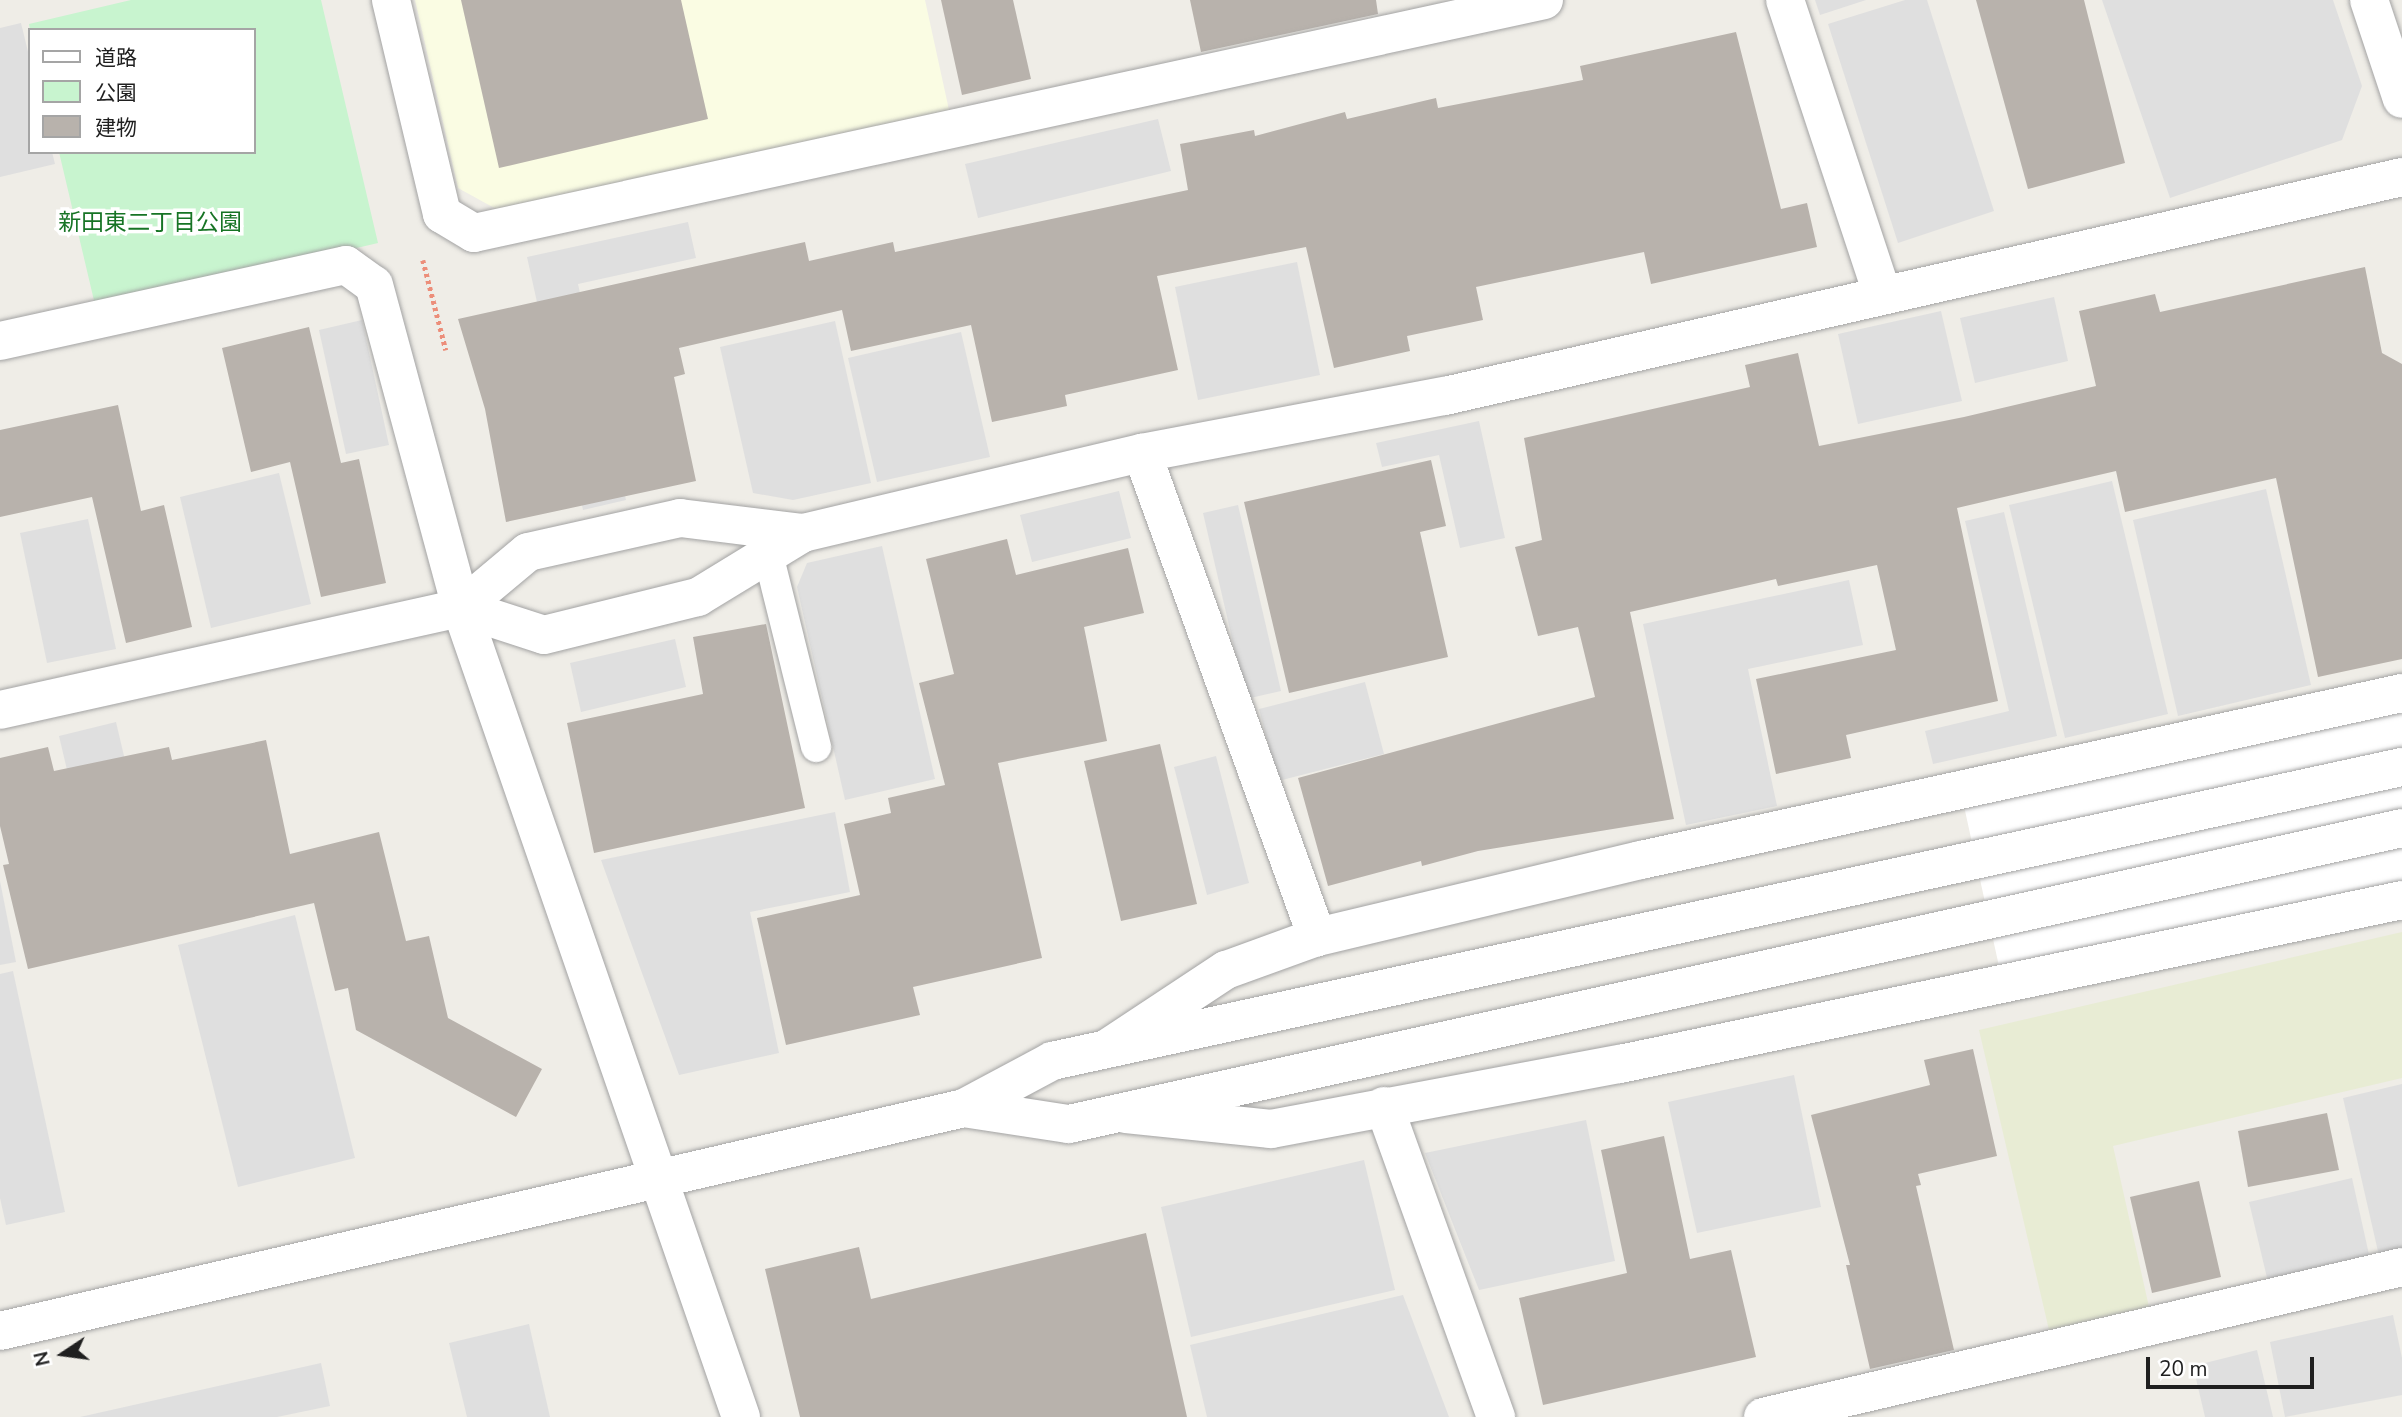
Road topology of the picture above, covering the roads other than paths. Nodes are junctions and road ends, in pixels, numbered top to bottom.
1 (391, 0) edge
2 (1544, 0) edge
3 (1785, 0) edge
4 (2369, 0) edge
5 (2402, 99) edge
6 (2402, 177) edge
7 (1882, 293) junction
8 (0, 341) edge
9 (1142, 453) junction
10 (803, 533) junction
11 (768, 554) junction
12 (461, 608) junction
13 (2402, 693) edge
14 (0, 710) edge
15 (816, 747) dead end
16 (2402, 767) edge
17 (2402, 828) edge
18 (2402, 900) edge
19 (1317, 937) junction
20 (1105, 1049) junction
21 (1384, 1106) junction
22 (964, 1108) junction
23 (1118, 1113) junction
24 (658, 1182) junction
25 (2402, 1268) edge
26 (0, 1331) edge
27 (741, 1417) edge
28 (1496, 1417) edge
29 (1763, 1417) edge

1 - 2 street
3 - 7 street
4 - 5 street
6 - 7 street
7 - 9 street
8 - 12 street
9 - 10 street
9 - 19 street
10 - 11 street
10 - 12 street
11 - 12 street
11 - 15 lane
12 - 14 street
12 - 24 street
13 - 19 street
16 - 20 street
17 - 23 street
18 - 21 street
19 - 20 street
20 - 22 street
21 - 23 street
21 - 28 street
22 - 23 street
22 - 24 street
24 - 26 street
24 - 27 street
25 - 29 street

